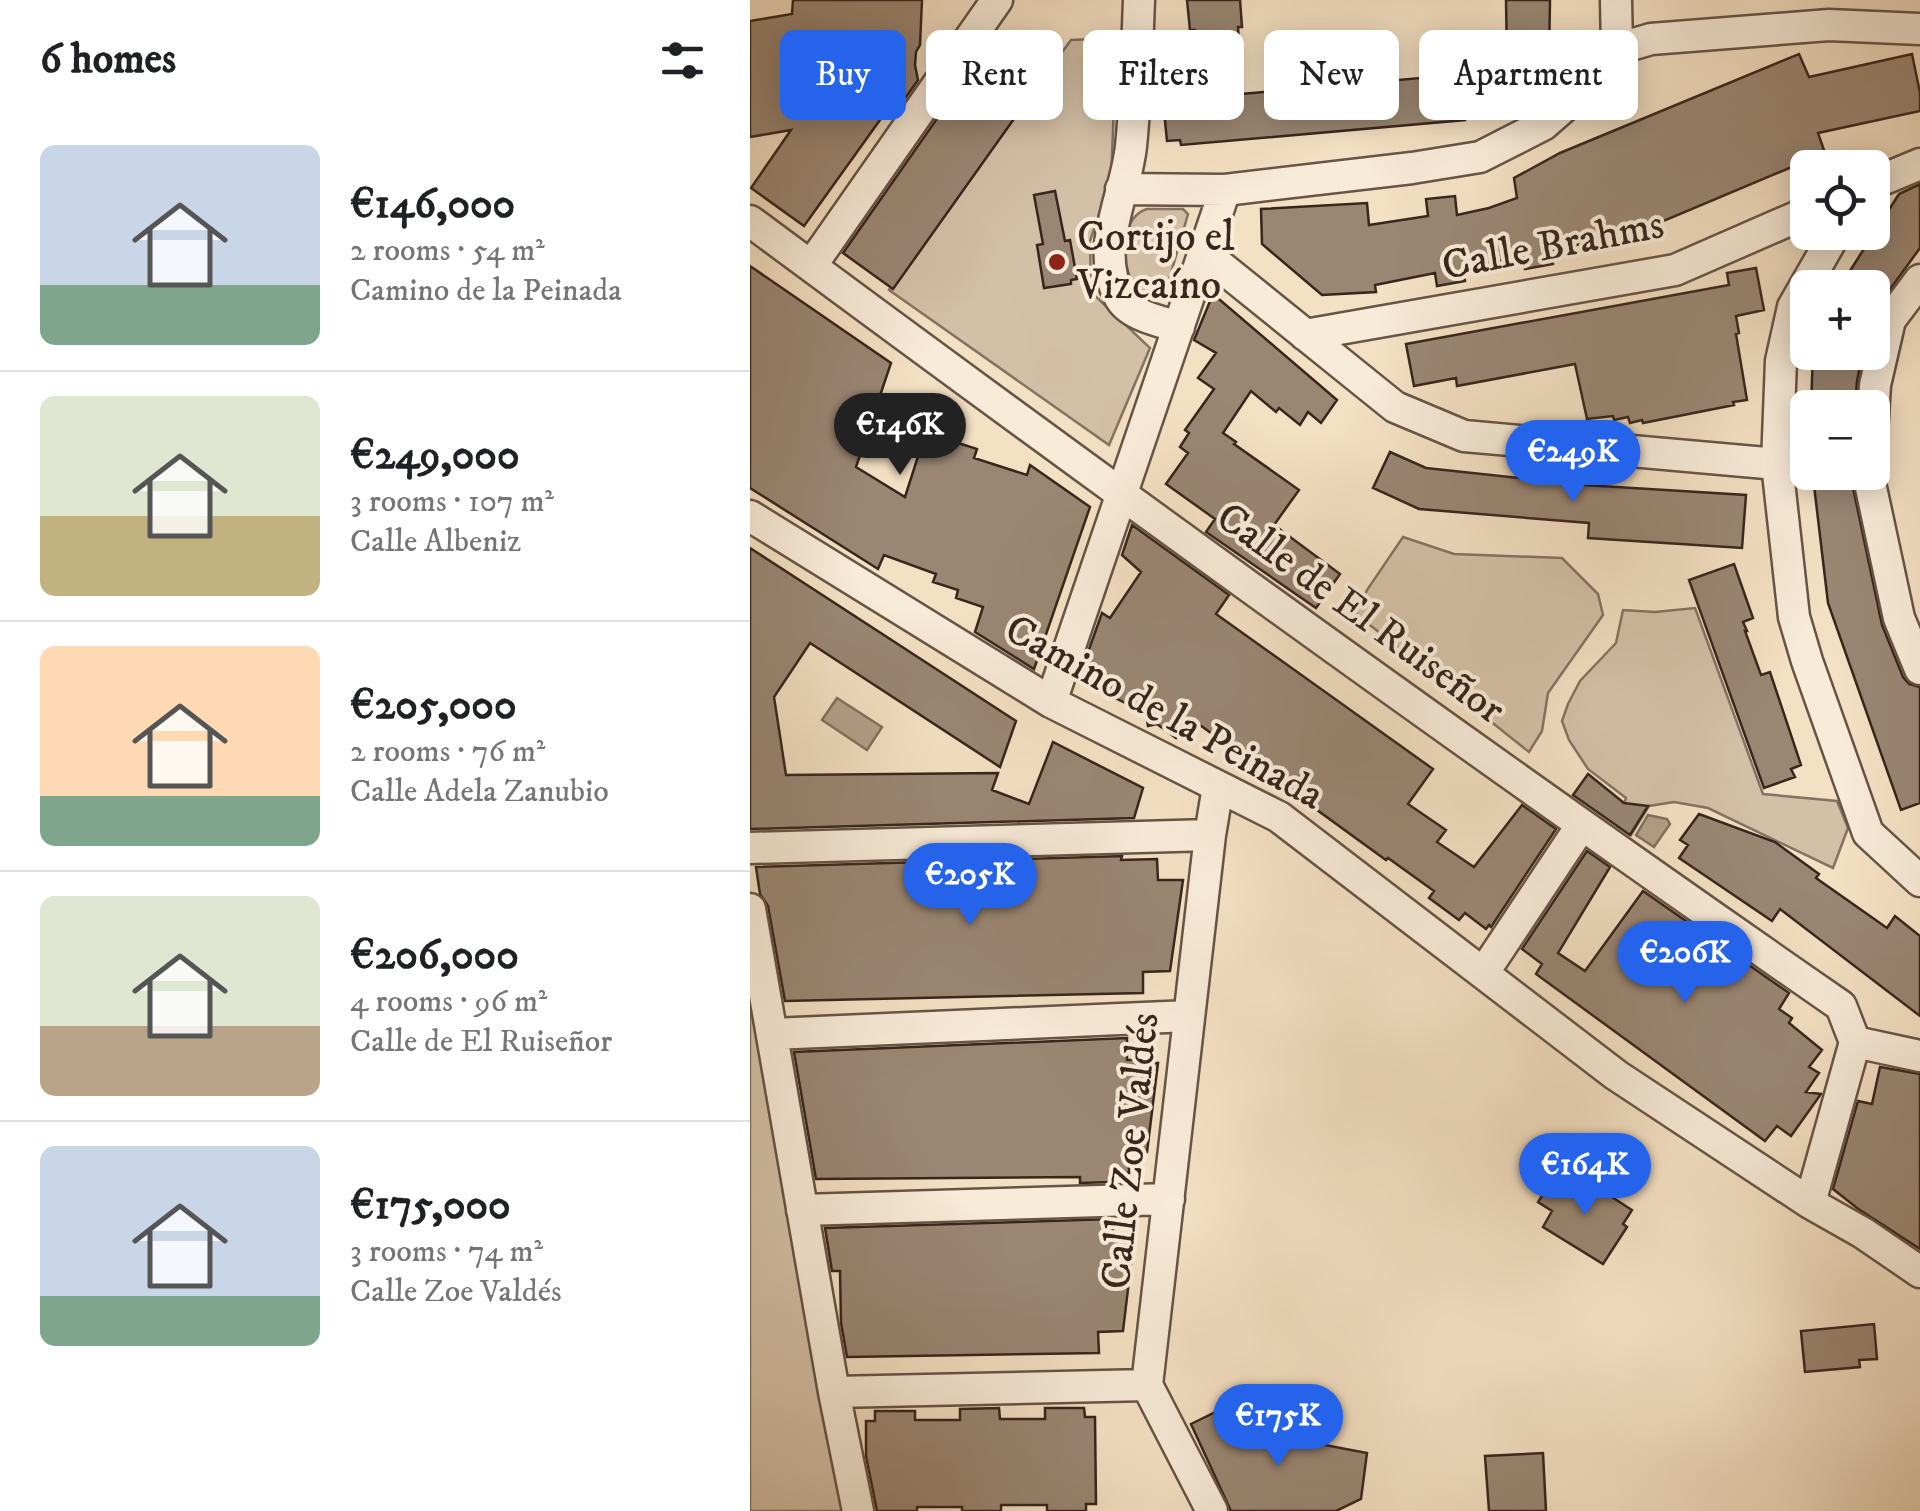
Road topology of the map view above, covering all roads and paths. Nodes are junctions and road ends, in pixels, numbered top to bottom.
1 (997, 0) edge
2 (1139, 0) edge
3 (1616, 0) edge
4 (1828, 12) edge
5 (1920, 29) edge
6 (1617, 30) edge
7 (1638, 43) edge
8 (1550, 120) edge
9 (1920, 164) edge
10 (1890, 176) edge
11 (1121, 188) junction
12 (1225, 190) junction
13 (1790, 220) edge
14 (750, 221) edge
15 (1826, 250) edge
16 (1204, 253) junction
17 (811, 266) junction
18 (1920, 280) edge
19 (1178, 327) junction
20 (1305, 335) junction
21 (1875, 390) edge
22 (1776, 464) junction
23 (1872, 490) edge
24 (1122, 494) junction
25 (750, 516) edge
26 (1920, 669) edge
27 (1051, 702) junction
28 (1218, 787) junction
29 (1581, 826) junction
30 (1210, 835) junction
31 (750, 848) edge
32 (1920, 880) edge
33 (750, 909) edge
34 (1484, 972) junction
35 (1189, 1016) junction
36 (772, 1034) junction
37 (1855, 1042) junction
38 (1920, 1056) edge
39 (1168, 1199) junction
40 (1810, 1203) junction
41 (802, 1210) junction
42 (1920, 1272) edge
43 (1147, 1385) junction
44 (834, 1392) junction
45 (858, 1511) edge
46 (1212, 1511) edge

1 - 17 street
2 - 11 street
3 - 6 street
4 - 5 street
4 - 7 street
8 - 12 street
9 - 10 street
11 - 12 street
11 - 19 street
12 - 16 street
13 - 20 street, Calle Brahms
14 - 17 street, Calle de El Ruiseñor
15 - 22 street
16 - 19 street
16 - 20 street
17 - 24 street, Calle de El Ruiseñor
18 - 21 street
19 - 24 street
20 - 22 street
22 - 32 street
23 - 26 street
24 - 27 street
24 - 29 street, Calle de El Ruiseñor
25 - 27 street, Camino de la Peinada
27 - 28 street, Camino de la Peinada
28 - 30 street, Calle Zoe Valdés
28 - 34 street, Camino de la Peinada
29 - 34 street
29 - 37 street, Calle de El Ruiseñor
30 - 31 street
30 - 35 street, Calle Zoe Valdés
33 - 36 street
34 - 40 street, Camino de la Peinada
35 - 36 street
35 - 39 street, Calle Zoe Valdés
36 - 41 street
37 - 38 street
37 - 40 street
39 - 41 street
39 - 43 street, Calle Zoe Valdés
40 - 42 street, Camino de la Peinada
41 - 44 street
43 - 44 street
43 - 46 street
44 - 45 street

